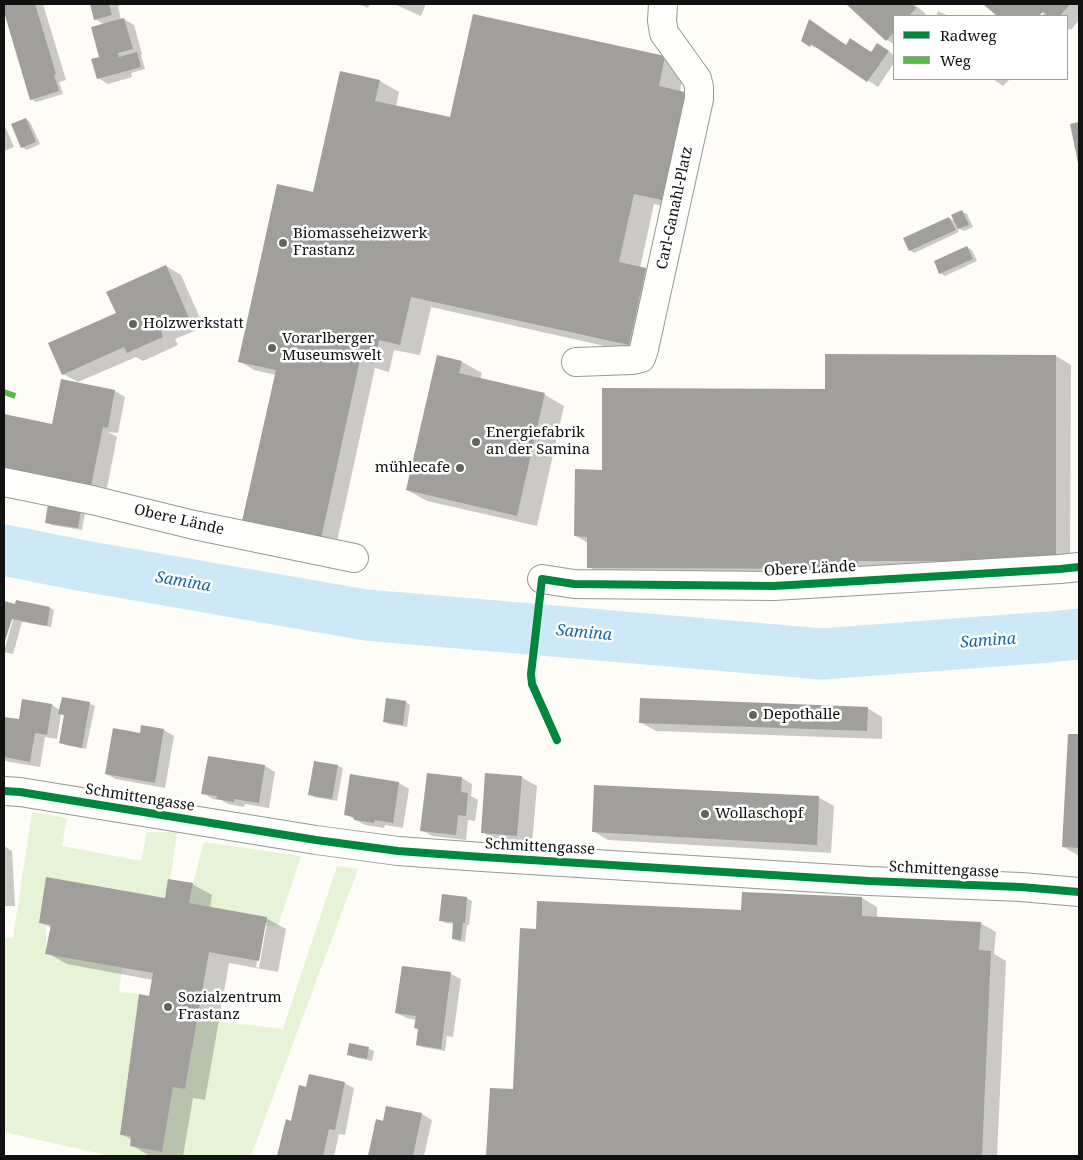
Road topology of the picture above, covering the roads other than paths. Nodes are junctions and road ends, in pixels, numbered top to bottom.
1 (663, 4) edge
2 (576, 362) dead end
3 (4, 482) edge
4 (354, 558) dead end
5 (1079, 566) edge
6 (542, 578) dead end
7 (4, 791) edge
8 (1079, 892) edge

1 - 2 street, Carl-Ganahl-Platz
3 - 4 street, Obere Lände
5 - 6 street, Obere Lände
7 - 8 street, Schmittengasse

